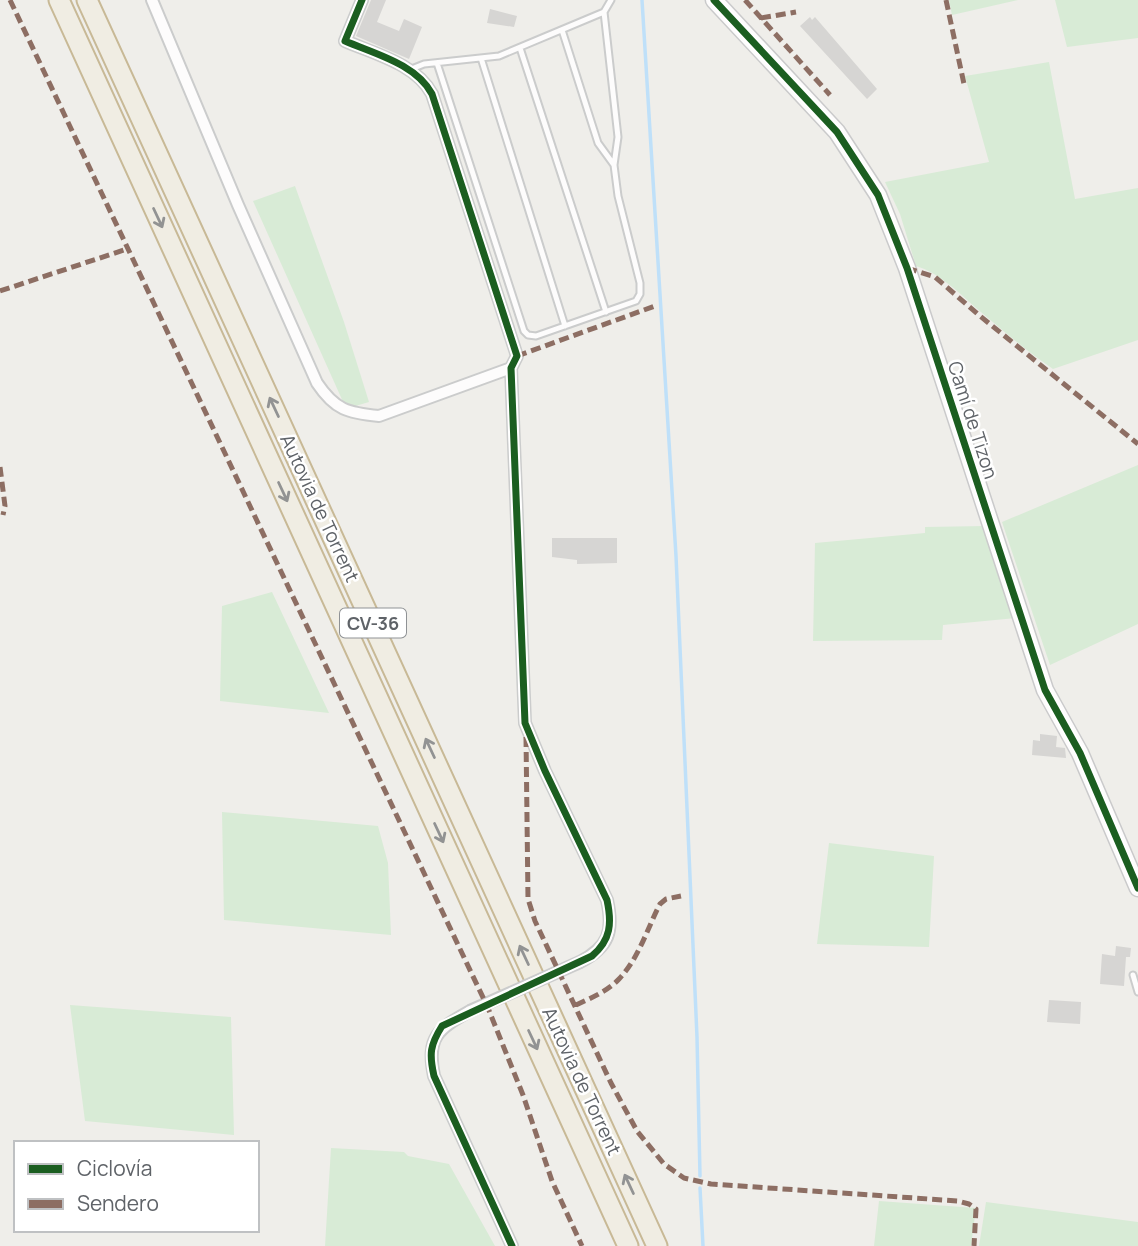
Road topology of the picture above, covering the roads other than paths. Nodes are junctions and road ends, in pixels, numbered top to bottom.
1 (52, 0) edge
2 (59, 0) edge
3 (87, 0) edge
4 (152, 0) edge
5 (362, 0) edge
6 (611, 0) edge
7 (714, 0) edge
8 (604, 12) junction
9 (562, 30) junction
10 (520, 48) junction
11 (481, 58) junction
12 (437, 63) junction
13 (409, 70) junction
14 (614, 164) junction
15 (144, 187) junction
16 (606, 312) junction
17 (565, 326) junction
18 (511, 368) junction
19 (1138, 888) edge
20 (1133, 975) dead end
21 (1138, 992) edge
22 (512, 1246) edge
23 (628, 1246) edge
24 (657, 1246) edge

1 - 15 highway
2 - 15 highway, Autovia de Torrent / CV-36
24 -> 3 highway, Autovia de Torrent / CV-36
4 - 18 street
5 - 13 street
6 - 8 lane
7 - 19 street, Camí de Tizon
8 - 9 lane
8 - 14 lane
9 - 10 lane
9 - 14 lane
10 - 11 lane
10 - 16 lane
11 - 12 lane
11 - 17 lane
12 - 13 lane
12 - 17 lane
13 - 18 street
14 - 16 lane
15 -> 23 highway, Autovia de Torrent / CV-36
16 - 17 lane
18 - 22 street, bridge
20 - 21 lane

